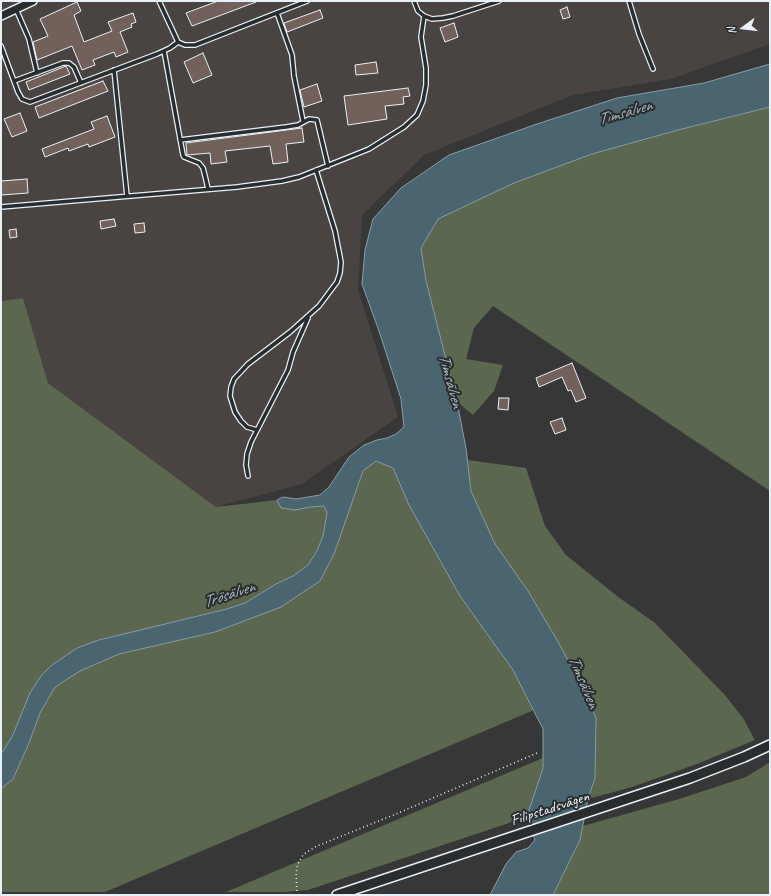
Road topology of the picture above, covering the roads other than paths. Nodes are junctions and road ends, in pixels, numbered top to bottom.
1 (33, 1) edge
2 (159, 1) edge
3 (307, 1) edge
4 (414, 1) edge
5 (499, 1) edge
6 (629, 1) edge
7 (16, 9) junction
8 (277, 13) junction
9 (1, 16) edge
10 (424, 16) junction
11 (178, 42) junction
12 (1, 46) edge
13 (164, 51) junction
14 (653, 69) dead end
15 (114, 70) junction
16 (37, 73) junction
17 (14, 81) junction
18 (81, 83) junction
19 (303, 121) junction
20 (180, 140) junction
21 (328, 166) junction
22 (316, 170) junction
23 (208, 189) junction
24 (127, 196) junction
25 (1, 207) edge
26 (310, 313) junction
27 (257, 430) junction
28 (248, 476) dead end
29 (770, 745) edge
30 (337, 895) edge

1 - 7 street
2 - 11 lane
3 - 8 lane
4 - 10 lane
5 - 10 lane
6 - 14 lane
7 - 9 street
7 - 16 lane
8 - 11 lane
8 - 19 lane
10 - 21 lane
11 - 13 lane
12 - 17 lane
13 - 15 lane
13 - 20 lane
15 - 18 lane
15 - 24 lane
16 - 17 lane
16 - 18 lane
17 - 18 lane
19 - 20 lane
19 - 21 lane
20 - 23 lane
21 - 22 lane
22 - 23 lane
22 - 26 lane
23 - 24 lane
24 - 25 lane
26 - 27 lane
26 - 27 lane
27 - 28 lane
29 - 30 main road, Filipstadsvägen

